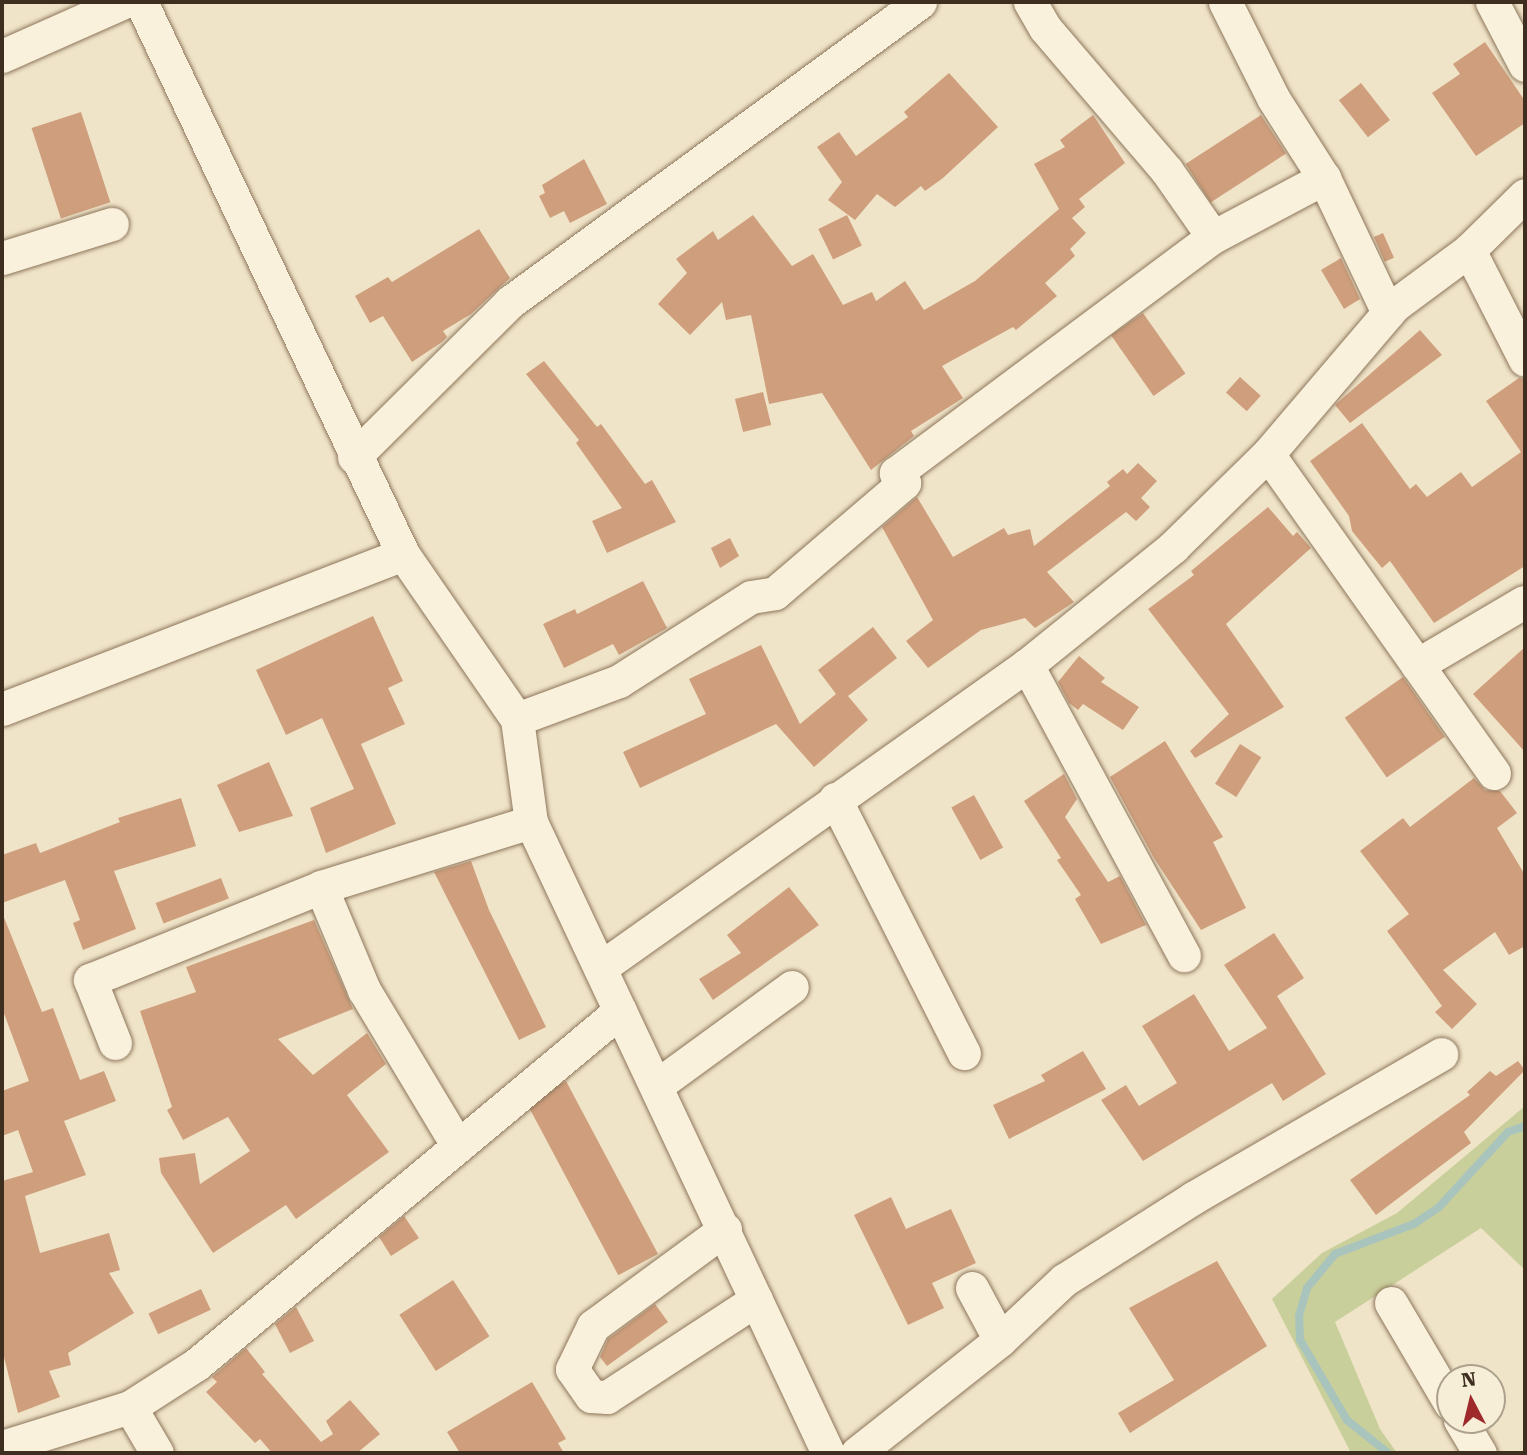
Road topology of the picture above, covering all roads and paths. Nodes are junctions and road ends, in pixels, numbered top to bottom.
1 (124, 2) edge
2 (141, 2) edge
3 (920, 2) edge
4 (1030, 2) edge
5 (1225, 2) edge
6 (1493, 2) edge
7 (2, 56) edge
8 (1525, 65) edge
9 (1324, 178) junction
10 (1525, 195) edge
11 (112, 224) dead end
12 (1213, 237) junction
13 (1469, 250) junction
14 (2, 258) edge
15 (1388, 313) junction
16 (1525, 360) edge
17 (1268, 454) junction
18 (354, 457) junction
19 (403, 554) junction
20 (1524, 602) edge
21 (1027, 665) junction
22 (1417, 665) junction
23 (2, 709) edge
24 (517, 719) junction
25 (1494, 773) dead end
26 (835, 799) junction
27 (531, 822) junction
28 (321, 887) junction
29 (1184, 955) dead end
30 (600, 968) junction
31 (792, 987) dead end
32 (620, 1011) junction
33 (115, 1043) dead end
34 (964, 1054) dead end
35 (1441, 1054) dead end
36 (656, 1086) junction
37 (457, 1145) junction
38 (725, 1229) junction
39 (972, 1288) dead end
40 (756, 1300) junction
41 (1391, 1303) dead end
42 (1000, 1340) junction
43 (1436, 1379) edge
44 (130, 1407) junction
45 (1468, 1434) edge
46 (2, 1447) edge
47 (157, 1453) edge
48 (828, 1453) edge
49 (857, 1453) edge
50 (1480, 1453) edge

1 - 7 street
2 - 18 street
3 - 18 street
4 - 12 street
5 - 9 street
6 - 8 street
9 - 12 street
9 - 15 street
10 - 13 street
11 - 14 street
12 - 24 street
13 - 15 street
13 - 16 street
15 - 17 street
17 - 21 street
17 - 22 street
18 - 19 street
19 - 23 street
19 - 24 street
20 - 22 street
21 - 26 street
21 - 29 street
22 - 25 street
24 - 27 street
26 - 30 street
26 - 34 street
27 - 28 street
27 - 30 street
28 - 33 street
28 - 37 street
30 - 32 street
31 - 36 street
32 - 36 street
32 - 37 street
35 - 42 street
36 - 38 street
37 - 44 street
38 - 40 street
38 - 40 street
39 - 42 street
40 - 48 street
41 - 43 street
42 - 49 street
44 - 46 street
44 - 47 street
45 - 50 street

